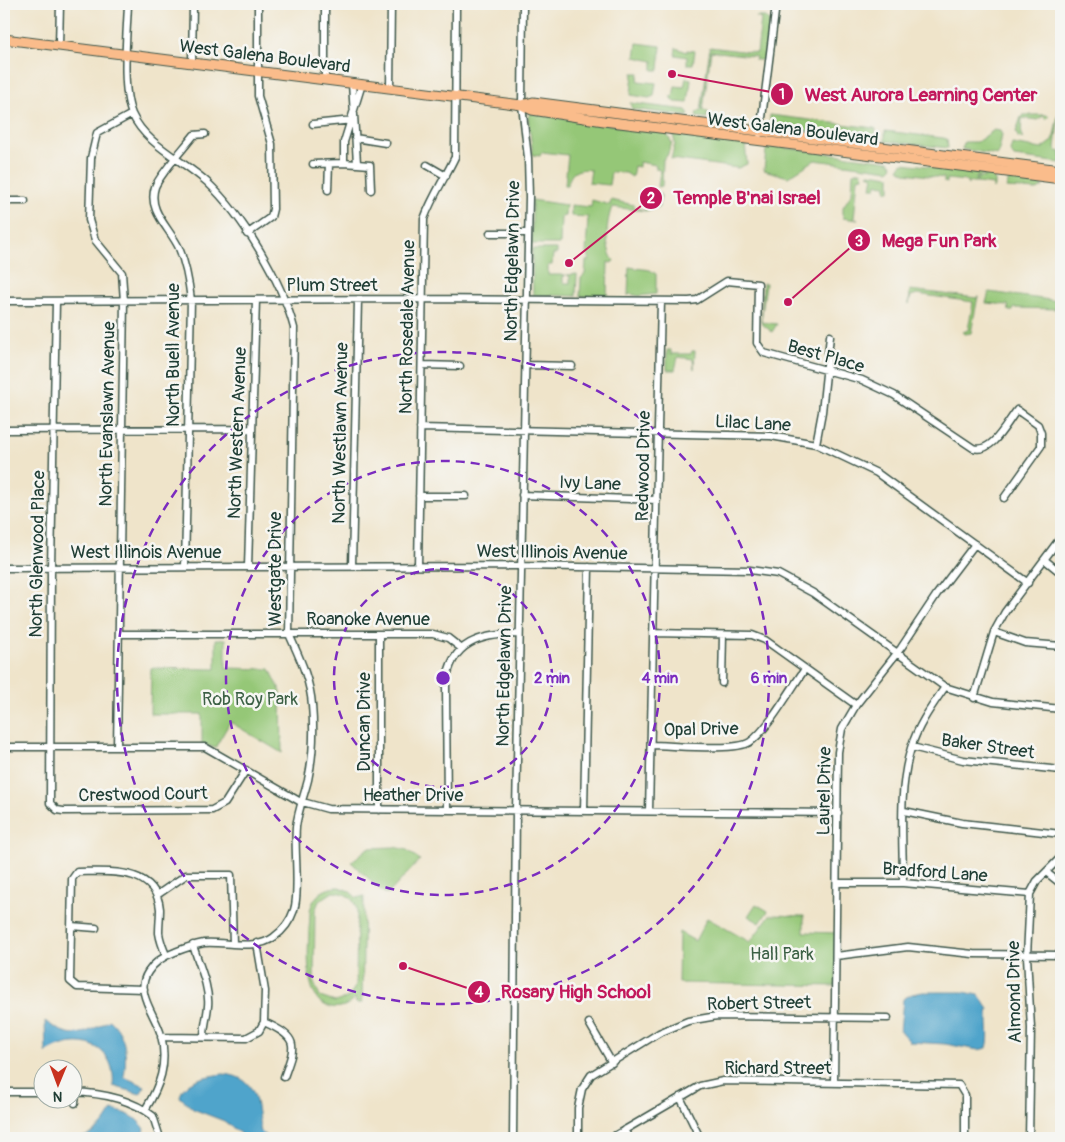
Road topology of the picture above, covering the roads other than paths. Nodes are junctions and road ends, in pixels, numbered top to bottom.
1 (60, 4) edge
2 (128, 4) edge
3 (193, 4) edge
4 (258, 4) edge
5 (325, 4) edge
6 (391, 4) edge
7 (456, 4) edge
8 (523, 4) edge
9 (776, 4) edge
10 (4, 39) edge
11 (60, 46) junction
12 (127, 54) junction
13 (192, 62) junction
14 (257, 71) junction
15 (325, 80) junction
16 (352, 83) junction
17 (362, 84) junction
18 (390, 88) junction
19 (456, 96) junction
20 (522, 105) junction
21 (132, 114) junction
22 (622, 114) junction
23 (353, 120) junction
24 (604, 121) junction
25 (313, 124) dead end
26 (205, 134) dead end
27 (760, 136) junction
28 (356, 138) junction
29 (386, 143) dead end
30 (878, 147) junction
31 (831, 150) junction
32 (176, 159) junction
33 (344, 163) junction
34 (357, 163) junction
35 (313, 164) dead end
36 (328, 164) junction
37 (427, 165) dead end
38 (1061, 170) edge
39 (446, 176) junction
40 (1061, 179) edge
41 (328, 190) dead end
42 (371, 190) dead end
43 (4, 201) edge
44 (25, 202) dead end
45 (490, 233) dead end
46 (528, 233) junction
47 (247, 234) junction
48 (284, 299) junction
49 (424, 299) junction
50 (527, 299) junction
51 (191, 300) junction
52 (256, 300) junction
53 (358, 300) junction
54 (4, 301) edge
55 (56, 301) junction
56 (124, 301) junction
57 (661, 301) junction
58 (830, 336) dead end
59 (422, 365) junction
60 (525, 365) junction
61 (460, 366) dead end
62 (572, 366) dead end
63 (826, 370) junction
64 (122, 428) junction
65 (188, 428) junction
66 (251, 428) junction
67 (420, 428) junction
68 (4, 430) edge
69 (55, 430) junction
70 (524, 432) junction
71 (659, 435) junction
72 (816, 444) junction
73 (522, 495) junction
74 (419, 496) junction
75 (466, 496) dead end
76 (1004, 498) dead end
77 (657, 500) junction
78 (1061, 537) edge
79 (975, 544) junction
80 (1045, 560) junction
81 (289, 566) junction
82 (352, 566) junction
83 (418, 566) junction
84 (521, 566) junction
85 (184, 567) junction
86 (248, 567) junction
87 (588, 567) junction
88 (4, 568) edge
89 (51, 568) junction
90 (119, 568) junction
91 (655, 569) junction
92 (1061, 573) edge
93 (1028, 583) junction
94 (994, 632) junction
95 (653, 633) junction
96 (118, 634) junction
97 (288, 634) junction
98 (379, 634) junction
99 (519, 634) junction
100 (723, 635) junction
101 (1061, 646) edge
102 (462, 649) junction
103 (896, 653) junction
104 (805, 668) junction
105 (722, 683) dead end
106 (945, 687) junction
107 (974, 698) junction
108 (856, 705) junction
109 (1061, 710) edge
110 (651, 745) junction
111 (912, 746) junction
112 (4, 747) edge
113 (50, 747) junction
114 (117, 747) junction
115 (246, 770) junction
116 (1061, 770) edge
117 (301, 802) junction
118 (53, 806) joint
119 (379, 810) junction
120 (447, 810) junction
121 (516, 810) junction
122 (584, 811) junction
123 (649, 811) junction
124 (904, 811) junction
125 (838, 813) junction
126 (1061, 834) edge
127 (1061, 857) edge
128 (1046, 872) junction
129 (838, 883) junction
130 (903, 883) junction
131 (1061, 884) edge
132 (1030, 894) junction
133 (156, 895) junction
134 (71, 926) junction
135 (96, 928) dead end
136 (257, 943) junction
137 (233, 944) junction
138 (193, 945) junction
139 (166, 955) junction
140 (1061, 955) edge
141 (836, 956) junction
142 (1027, 956) junction
143 (144, 990) junction
144 (835, 1018) junction
145 (888, 1018) dead end
146 (264, 1022) junction
147 (589, 1023) dead end
148 (161, 1037) junction
149 (204, 1037) junction
150 (612, 1063) junction
151 (284, 1077) dead end
152 (834, 1082) junction
153 (4, 1092) edge
154 (32, 1092) edge
155 (82, 1093) edge
156 (680, 1097) junction
157 (145, 1110) junction
158 (624, 1130) junction
159 (160, 1138) edge
160 (512, 1138) edge
161 (578, 1138) edge
162 (610, 1138) edge
163 (629, 1138) edge
164 (700, 1138) edge
165 (964, 1138) edge
166 (1030, 1138) edge

1 - 11 street
2 - 12 street, Westgate Drive
3 - 13 street
4 - 14 street
5 - 15 street
6 - 18 street
7 - 19 street, North Rosedale Avenue
8 - 20 street, North Edgelawn Drive
9 - 27 street
10 - 11 main road, West Galena Boulevard
11 - 12 main road, West Galena Boulevard
12 - 13 main road, West Galena Boulevard
12 - 21 street, Westgate Drive
13 - 14 main road, West Galena Boulevard
14 - 15 main road, West Galena Boulevard
14 - 47 street
15 - 16 main road, West Galena Boulevard
16 - 17 main road, West Galena Boulevard
16 - 23 street
17 - 18 main road, West Galena Boulevard
17 - 23 street
18 - 19 main road, West Galena Boulevard
19 - 20 main road, West Galena Boulevard
19 - 39 street, North Rosedale Avenue
20 - 22 main road, West Galena Boulevard
20 - 24 main road, West Galena Boulevard
20 - 46 street, North Edgelawn Drive
21 - 32 street, Westgate Drive
21 - 56 street, North Evanslawn Avenue
22 - 24 main road
22 - 27 main road, West Galena Boulevard
23 - 25 street
23 - 28 street
23 - 33 street
24 - 27 main road, West Galena Boulevard
26 - 32 street, North Buell Avenue
27 - 30 main road, West Galena Boulevard
27 - 31 main road, West Galena Boulevard
28 - 29 street
28 - 34 street
30 - 31 main road
30 - 38 main road, West Galena Boulevard
31 - 40 main road, West Galena Boulevard
32 - 47 street, Westgate Drive
32 - 51 street, North Buell Avenue
33 - 34 street
33 - 36 street
34 - 42 street
35 - 36 street
36 - 41 street
37 - 39 street
39 - 49 street, North Rosedale Avenue
43 - 44 street
45 - 46 street
46 - 50 street, North Edgelawn Drive
47 - 48 street, Westgate Drive
48 - 52 street, Plum Street
48 - 53 street, Plum Street
48 - 81 street, Westgate Drive
49 - 50 street, Plum Street
49 - 53 street, Plum Street
49 - 59 street, North Rosedale Avenue
50 - 57 street, Plum Street
50 - 60 street, North Edgelawn Drive
51 - 52 street, Plum Street
51 - 56 street, Plum Street
51 - 65 street, North Buell Avenue
52 - 66 street, North Western Avenue
53 - 82 street, North Westlawn Avenue
54 - 55 street, Plum Street
55 - 56 street, Plum Street
55 - 69 street, North Glenwood Place
56 - 64 street, North Evanslawn Avenue
57 - 63 street, Best Place
57 - 71 street, Redwood Drive
58 - 63 street
59 - 61 street
59 - 67 street, North Rosedale Avenue
60 - 62 street
60 - 70 street, North Edgelawn Drive
63 - 72 street
63 - 76 street, Best Place
64 - 65 street
64 - 69 street
64 - 90 street, North Evanslawn Avenue
65 - 66 street
65 - 85 street, North Buell Avenue
66 - 86 street, North Western Avenue
67 - 70 street, Lilac Lane
67 - 74 street, North Rosedale Avenue
68 - 69 street
69 - 89 street, North Glenwood Place
70 - 71 street, Lilac Lane
70 - 73 street, North Edgelawn Drive
71 - 72 street, Lilac Lane
71 - 77 street, Redwood Drive
72 - 79 street, Lilac Lane
73 - 77 street, Ivy Lane
73 - 84 street, North Edgelawn Drive
74 - 75 street
74 - 83 street, North Rosedale Avenue
77 - 91 street, Redwood Drive
78 - 80 street
79 - 93 street, Lilac Lane
79 - 103 street, Laurel Drive
80 - 92 street
80 - 93 street
81 - 82 street, West Illinois Avenue
81 - 86 street, West Illinois Avenue
81 - 97 street, Westgate Drive
82 - 83 street, West Illinois Avenue
83 - 84 street, West Illinois Avenue
84 - 87 street, West Illinois Avenue
84 - 99 street, North Edgelawn Drive
85 - 86 street, West Illinois Avenue
85 - 90 street, West Illinois Avenue
87 - 91 street, West Illinois Avenue
87 - 122 street
88 - 89 street, West Illinois Avenue
89 - 90 street, West Illinois Avenue
89 - 113 street, North Glenwood Place
90 - 96 street, North Evanslawn Avenue
91 - 95 street, Redwood Drive
91 - 103 street, West Illinois Avenue
93 - 94 street
94 - 101 street
94 - 107 street
95 - 100 street
95 - 110 street, Redwood Drive
96 - 97 street, Roanoke Avenue
96 - 114 street, North Evanslawn Avenue
97 - 98 street, Roanoke Avenue
97 - 117 street, Westgate Drive
98 - 102 street, Roanoke Avenue
98 - 119 street, Duncan Drive
99 - 102 street
99 - 121 street, North Edgelawn Drive
100 - 104 street
100 - 105 street
102 - 120 street
103 - 106 street, West Illinois Avenue
103 - 108 street, Laurel Drive
104 - 108 street
104 - 110 street, Opal Drive
106 - 107 street, West Illinois Avenue
106 - 111 street
107 - 109 street, West Illinois Avenue
108 - 125 street, Laurel Drive
110 - 123 street, Redwood Drive
111 - 116 street, Baker Street
111 - 124 street
112 - 113 street, Heather Drive
113 - 114 street, Heather Drive
113 - 118 street, North Glenwood Place
114 - 115 street, Heather Drive
115 - 117 street, Heather Drive
115 - 118 street, Crestwood Court
117 - 119 street, Heather Drive
117 - 136 street, Westgate Drive
119 - 120 street, Heather Drive
120 - 121 street, Heather Drive
121 - 122 street, Heather Drive
121 - 160 street, North Edgelawn Drive
122 - 123 street, Heather Drive
123 - 125 street, Heather Drive
124 - 126 street
124 - 130 street
125 - 129 street, Laurel Drive
127 - 128 street
128 - 131 street
128 - 132 street
129 - 130 street, Bradford Lane
129 - 141 street, Laurel Drive
130 - 132 street, Bradford Lane
132 - 142 street, Almond Drive
133 - 134 street
133 - 137 street
133 - 139 street
134 - 135 street
134 - 143 street
136 - 137 street, Westgate Drive
136 - 146 street
137 - 138 street, Westgate Drive
138 - 139 street, Westgate Drive
138 - 149 street
139 - 143 street, Westgate Drive
140 - 142 street
141 - 142 street
141 - 144 street, Laurel Drive
142 - 166 street, Almond Drive
143 - 148 street
144 - 145 street, Robert Street
144 - 150 street, Robert Street
144 - 152 street, Laurel Drive
146 - 149 street
146 - 151 street
147 - 150 street
148 - 149 street
148 - 157 street
150 - 161 street, Robert Street
152 - 156 street, Richard Street
152 - 165 street, Richard Street
153 - 154 street
155 - 157 street
156 - 158 street, Richard Street
156 - 164 street
157 - 159 street
158 - 162 street, Richard Street
158 - 163 street

